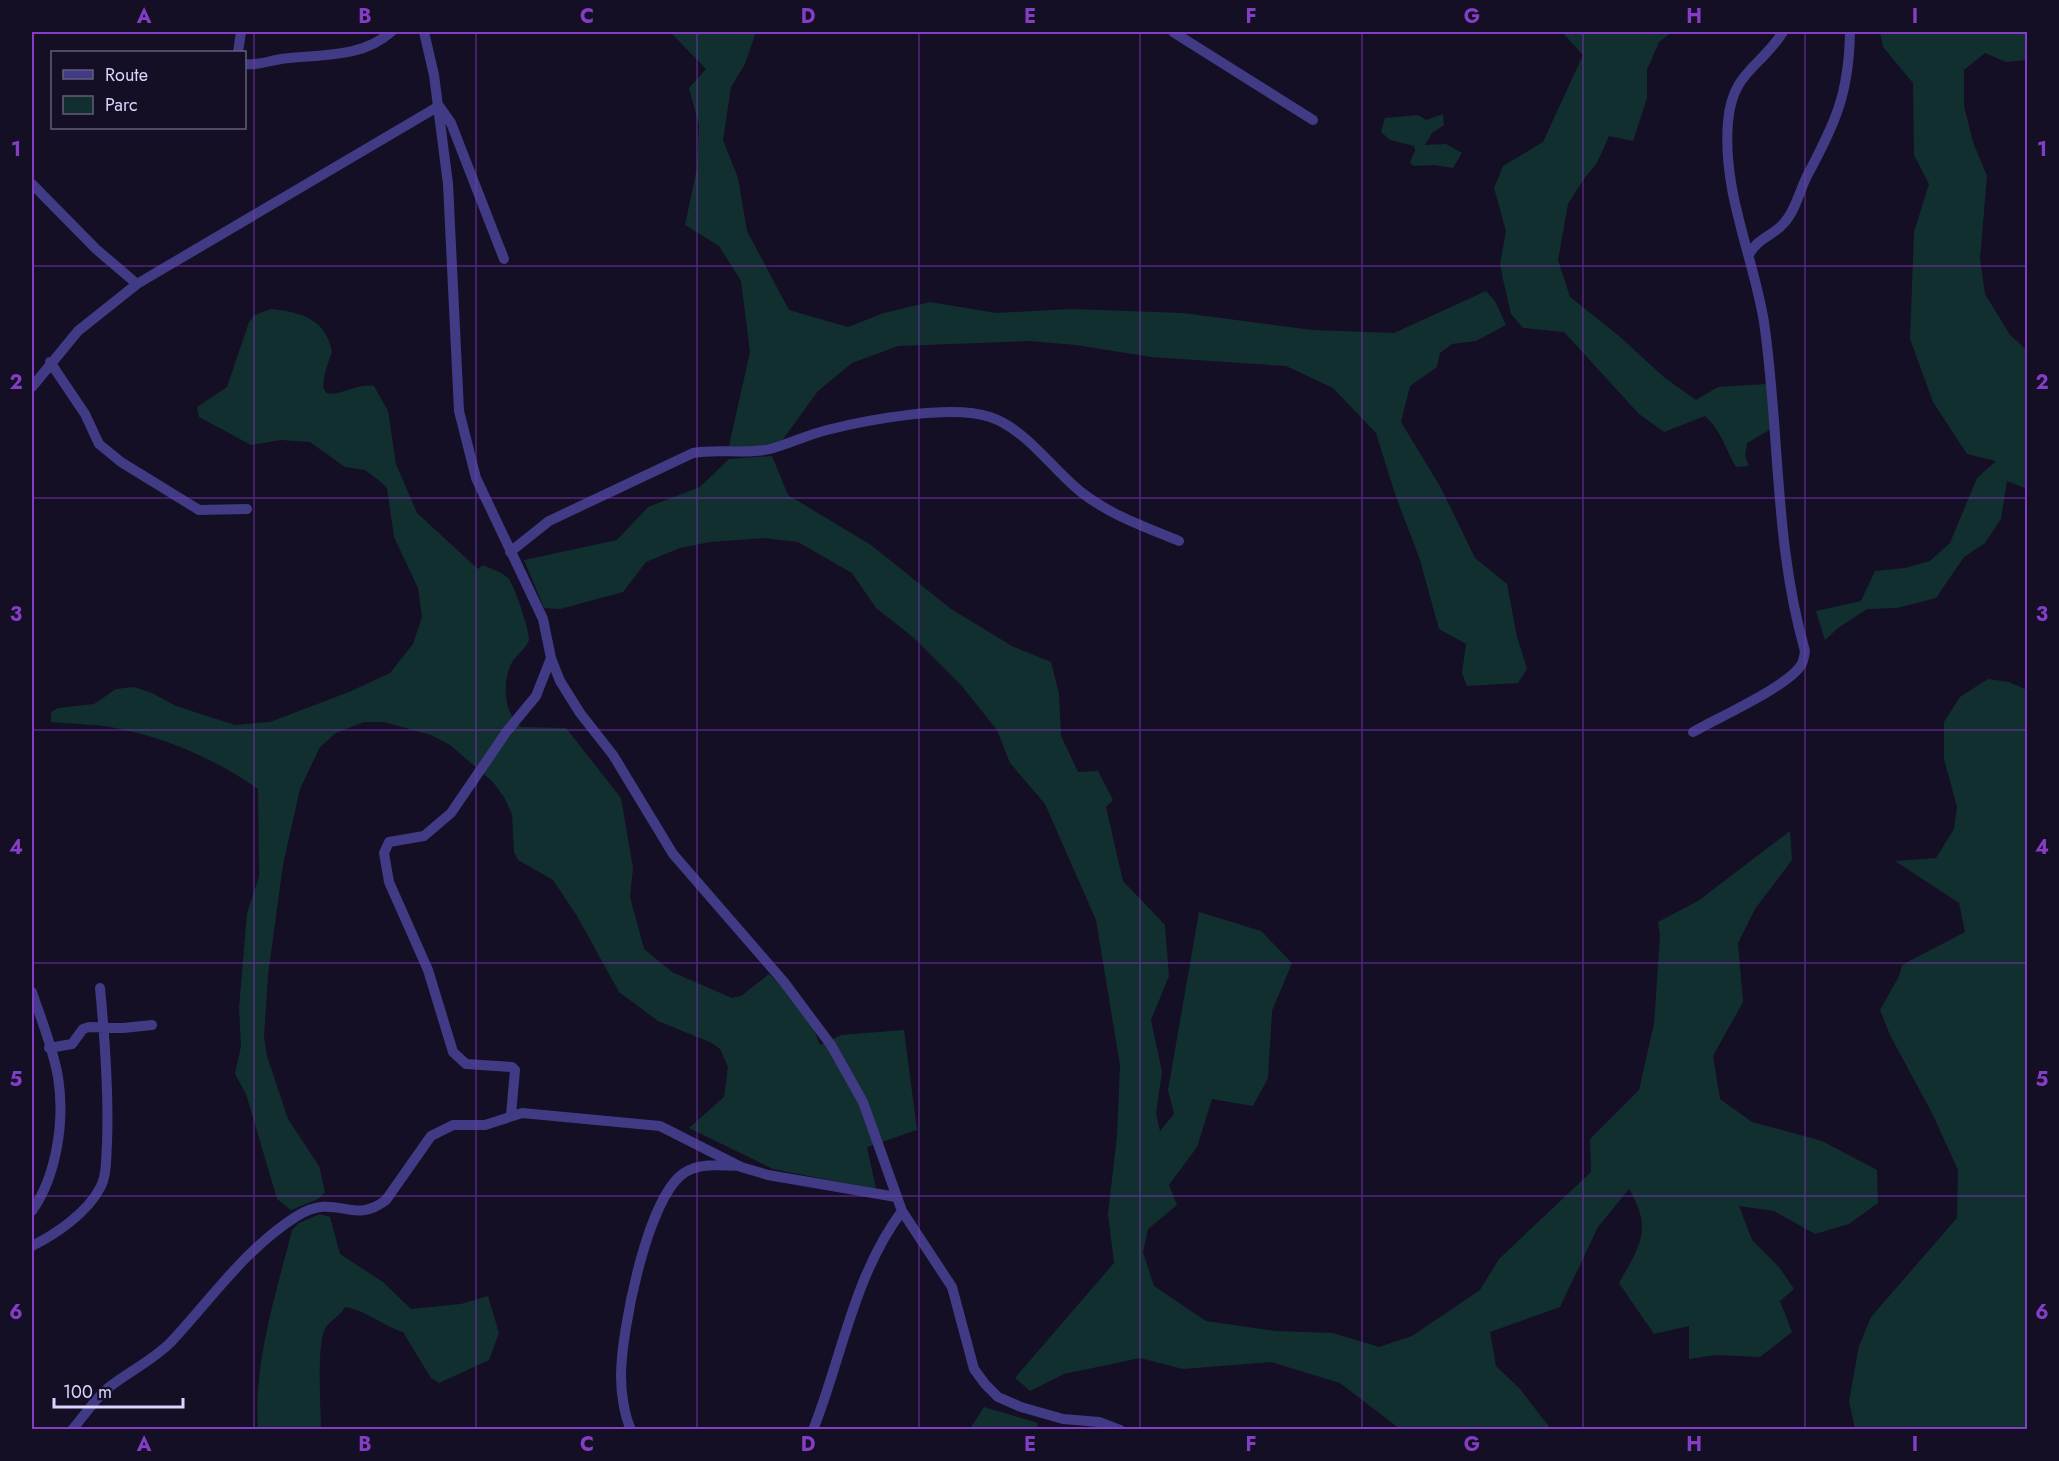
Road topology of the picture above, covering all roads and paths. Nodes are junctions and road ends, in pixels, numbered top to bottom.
1 (241, 32) edge
2 (391, 32) edge
3 (424, 32) edge
4 (1173, 32) edge
5 (1783, 32) edge
6 (1850, 32) edge
7 (238, 51) edge
8 (246, 64) edge
9 (439, 106) junction
10 (1313, 120) dead end
11 (32, 184) edge
12 (1750, 253) junction
13 (504, 258) dead end
14 (137, 284) junction
15 (50, 363) junction
16 (32, 387) edge
17 (247, 509) dead end
18 (1179, 541) dead end
19 (510, 552) junction
20 (551, 658) junction
21 (1693, 732) dead end
22 (100, 988) dead end
23 (32, 992) edge
24 (152, 1025) dead end
25 (104, 1026) junction
26 (50, 1048) junction
27 (511, 1115) junction
28 (741, 1167) junction
29 (896, 1197) junction
30 (32, 1211) edge
31 (902, 1211) junction
32 (32, 1246) edge
33 (72, 1430) edge
34 (631, 1430) edge
35 (813, 1430) edge
36 (1120, 1430) edge

1 - 7 street
2 - 8 street
3 - 9 street
4 - 10 street
5 - 12 street
6 - 12 street
9 - 13 street
9 - 14 street
9 - 19 street
11 - 14 street
12 - 21 street
14 - 15 street
15 - 16 street
15 - 17 street
18 - 19 street
19 - 20 street
20 - 27 street
20 - 29 street
22 - 25 street
23 - 26 street
24 - 25 street
25 - 26 street
25 - 32 street
26 - 30 street
27 - 28 street
27 - 33 street
28 - 29 street
28 - 34 street
29 - 31 street
31 - 35 street
31 - 36 street

